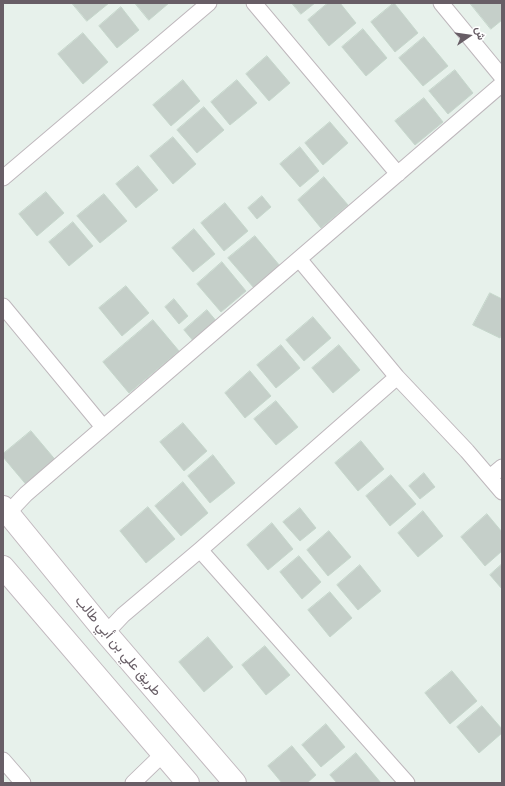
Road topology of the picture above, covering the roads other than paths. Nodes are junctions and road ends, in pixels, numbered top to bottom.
1 (210, 3) edge
2 (254, 3) edge
3 (440, 3) edge
4 (502, 77) edge
5 (502, 84) edge
6 (398, 174) junction
7 (3, 178) edge
8 (299, 259) junction
9 (3, 306) edge
10 (397, 377) junction
11 (103, 427) junction
12 (502, 466) edge
13 (490, 477) junction
14 (502, 492) edge
15 (5, 510) edge
16 (200, 550) junction
17 (3, 567) edge
18 (106, 633) junction
19 (163, 754) junction
20 (3, 760) edge
21 (23, 783) edge
22 (133, 783) edge
23 (188, 783) edge
24 (236, 783) edge
25 (407, 783) edge

1 - 7 street
2 - 6 street
3 - 4 street
5 - 6 street
6 - 8 street
8 - 10 street
8 - 11 street
9 - 11 street
10 - 13 street
10 - 16 street
11 - 15 street
12 - 13 street
13 - 14 street
15 - 18 main road, طريق علي بن أبي طالب
16 - 18 street
16 - 25 street
17 - 19 main road
18 - 24 main road, طريق علي بن أبي طالب
19 - 22 street
19 - 23 main road
20 - 21 street

